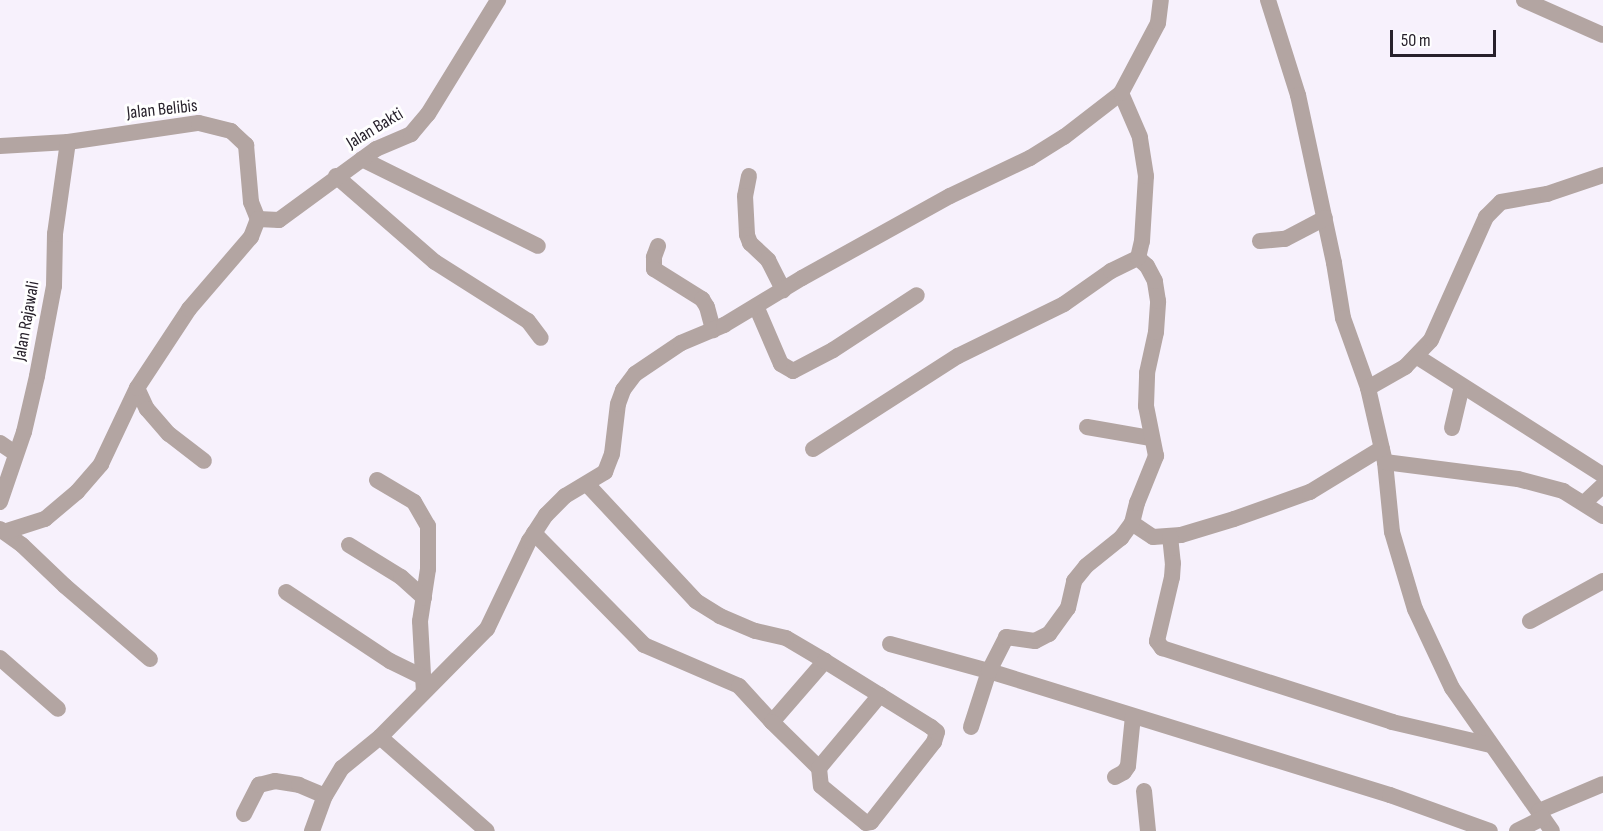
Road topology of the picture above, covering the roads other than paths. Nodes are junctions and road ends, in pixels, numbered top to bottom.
1 (498, 0) edge
2 (1161, 0) edge
3 (1268, 0) edge
4 (1524, 0) edge
5 (1603, 35) edge
6 (1121, 93) junction
7 (68, 142) junction
8 (0, 146) edge
9 (362, 159) junction
10 (1603, 175) edge
11 (336, 176) junction
12 (749, 177) dead end
13 (1325, 218) junction
14 (258, 219) junction
15 (1260, 241) dead end
16 (538, 246) dead end
17 (658, 246) dead end
18 (1138, 258) junction
19 (783, 290) junction
20 (916, 295) dead end
21 (756, 306) junction
22 (713, 330) junction
23 (541, 338) dead end
24 (1416, 356) junction
25 (1462, 386) junction
26 (137, 388) junction
27 (1368, 388) junction
28 (1087, 427) dead end
29 (1452, 428) dead end
30 (1152, 438) junction
31 (0, 443) edge
32 (813, 449) dead end
33 (15, 453) junction
34 (1383, 455) junction
35 (204, 461) dead end
36 (1603, 475) edge
37 (377, 480) dead end
38 (587, 484) junction
39 (1603, 485) edge
40 (0, 502) edge
41 (1584, 503) junction
42 (1603, 516) edge
43 (1132, 523) junction
44 (2, 531) edge
45 (534, 533) junction
46 (1170, 536) junction
47 (349, 545) dead end
48 (1603, 581) edge
49 (286, 592) dead end
50 (424, 598) junction
51 (1530, 621) dead end
52 (890, 644) dead end
53 (0, 658) edge
54 (150, 659) dead end
55 (825, 661) junction
56 (989, 671) junction
57 (424, 685) junction
58 (880, 695) junction
59 (58, 709) dead end
60 (1133, 716) junction
61 (772, 722) junction
62 (971, 727) dead end
63 (380, 737) junction
64 (1490, 746) junction
65 (819, 768) junction
66 (1115, 777) dead end
67 (1603, 784) edge
68 (1144, 791) dead end
69 (325, 796) junction
70 (244, 814) dead end
71 (1545, 820) edge
72 (312, 831) edge
73 (487, 831) edge
74 (1148, 831) edge
75 (1490, 831) edge
76 (1517, 831) edge

1 - 9 street, Jalan Bakti
2 - 6 street
3 - 13 street
4 - 5 street
6 - 18 street
6 - 19 street
7 - 8 street, Jalan Belibis
7 - 14 street, Jalan Belibis
7 - 33 street, Jalan Rajawali
9 - 11 street, Jalan Bakti
9 - 16 street
10 - 24 street
11 - 14 street, Jalan Bakti
11 - 23 street
12 - 19 street
13 - 15 street
13 - 27 street
14 - 26 street
17 - 22 street
18 - 30 street
18 - 32 street
19 - 21 street
20 - 21 street
21 - 22 street
22 - 38 street
24 - 25 street
24 - 27 street
25 - 29 street
25 - 36 street
26 - 35 street
26 - 44 street
27 - 34 street
28 - 30 street
30 - 43 street
31 - 33 street
33 - 40 street, Jalan Rajawali
34 - 41 street
34 - 46 street
34 - 64 street
37 - 50 street
38 - 45 street
38 - 55 street
39 - 41 street
41 - 42 street
43 - 46 street
43 - 56 street
44 - 54 street
45 - 57 street
45 - 61 street
46 - 64 street
47 - 50 street
48 - 51 street
49 - 57 street
50 - 57 street
52 - 56 street
53 - 59 street
55 - 58 street
55 - 61 street
56 - 60 street
56 - 62 street
57 - 63 street
58 - 65 street
58 - 65 street
60 - 66 street
60 - 75 street
61 - 65 street
63 - 69 street
63 - 73 street
64 - 71 street
67 - 71 street
68 - 74 street
69 - 70 street
69 - 72 street
71 - 76 street

